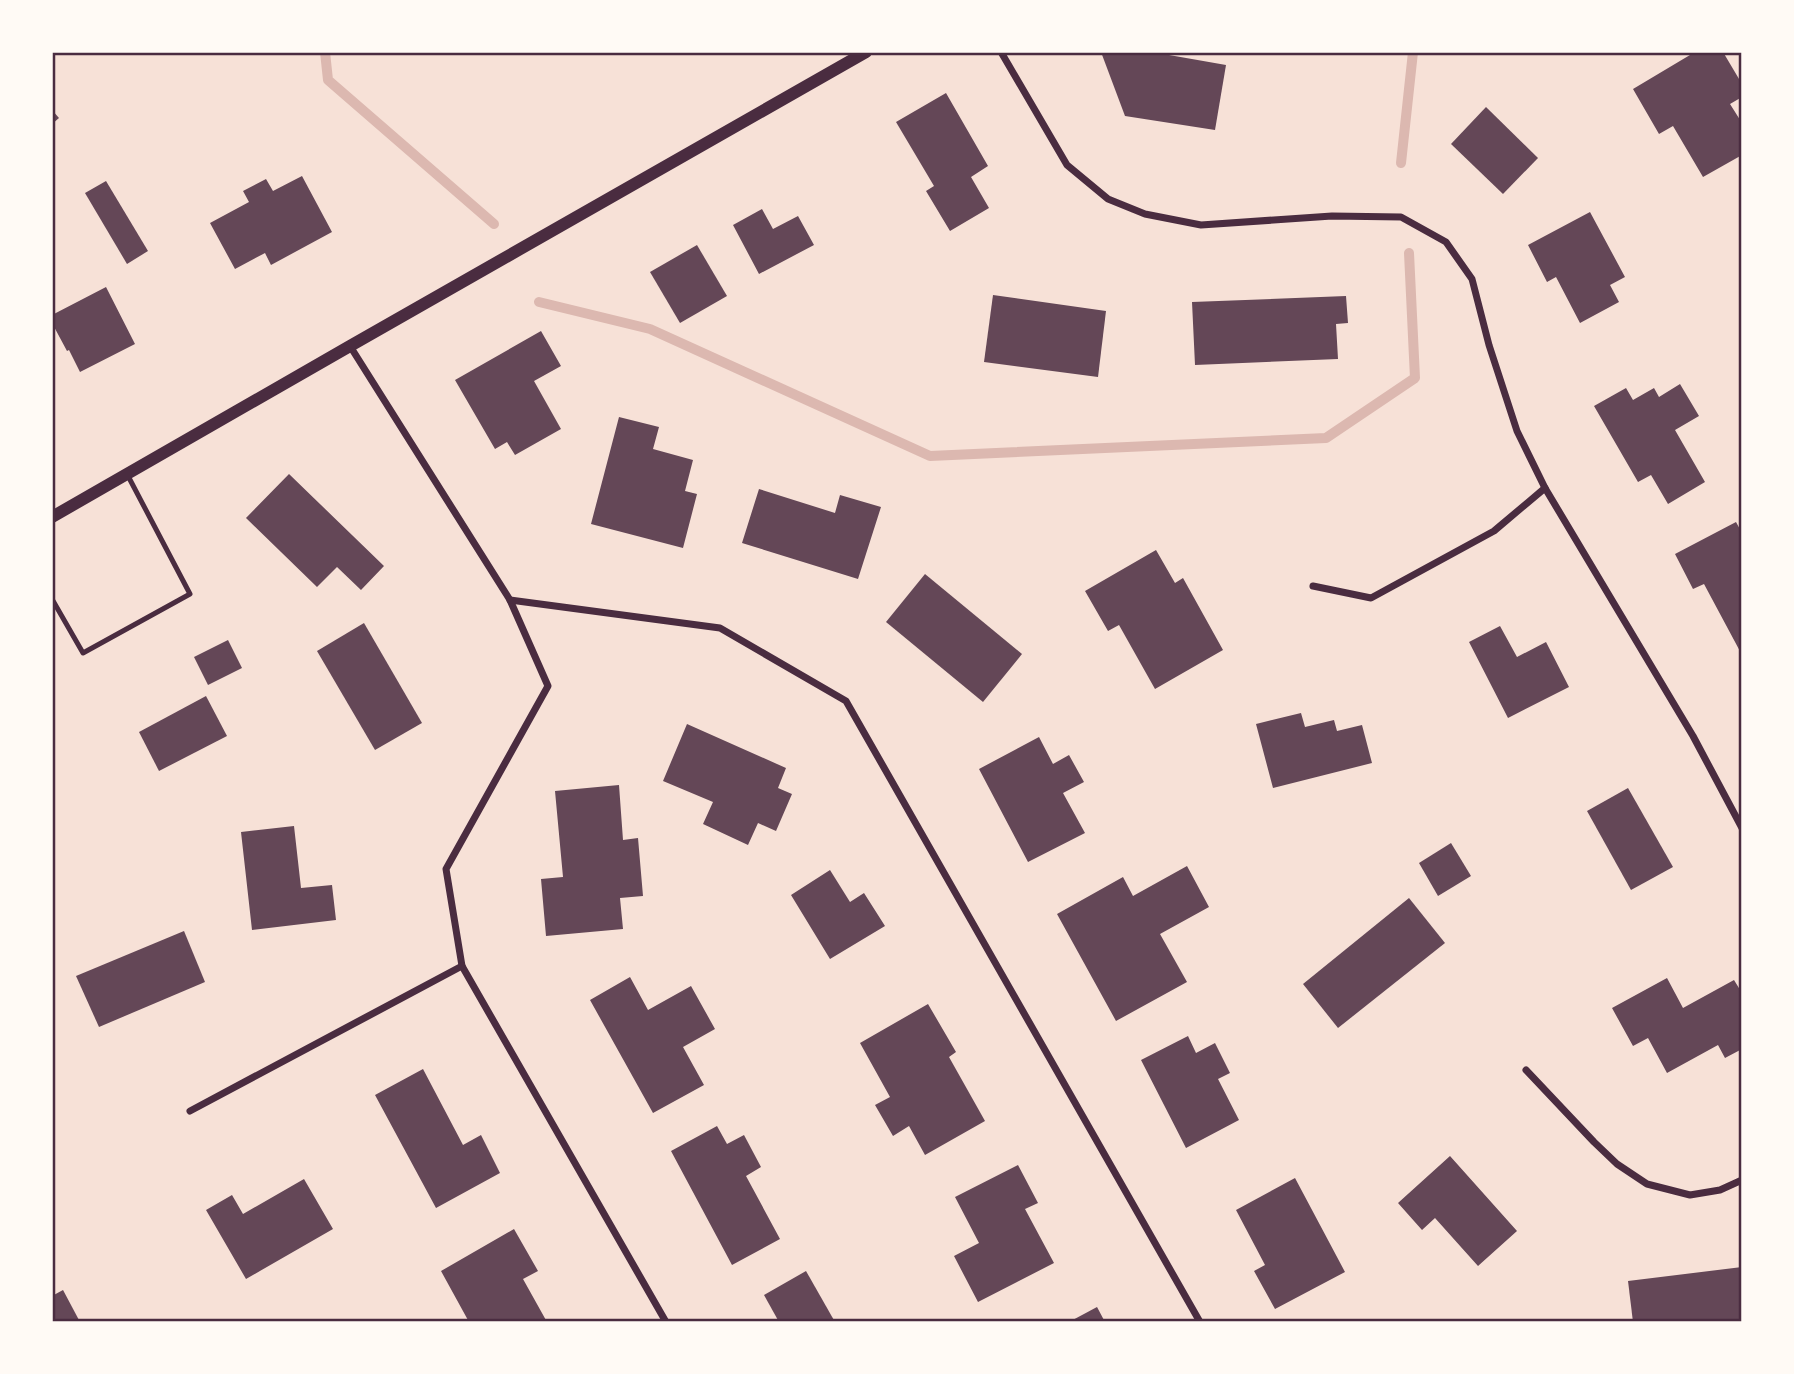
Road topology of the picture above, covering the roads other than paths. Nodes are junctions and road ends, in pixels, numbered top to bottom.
1 (866, 52) edge
2 (1001, 52) edge
3 (350, 346) junction
4 (127, 474) junction
5 (1545, 488) junction
6 (52, 517) edge
7 (1313, 586) dead end
8 (52, 599) edge
9 (510, 600) junction
10 (1741, 828) edge
11 (462, 966) junction
12 (1526, 1070) dead end
13 (190, 1111) dead end
14 (1741, 1180) edge
15 (666, 1321) edge
16 (1200, 1321) edge

1 - 3 street
2 - 5 street
3 - 4 street
3 - 9 street
4 - 6 street
4 - 8 lane
5 - 7 street
5 - 10 street
9 - 11 street
9 - 16 street
11 - 13 street
11 - 15 street
12 - 14 street

